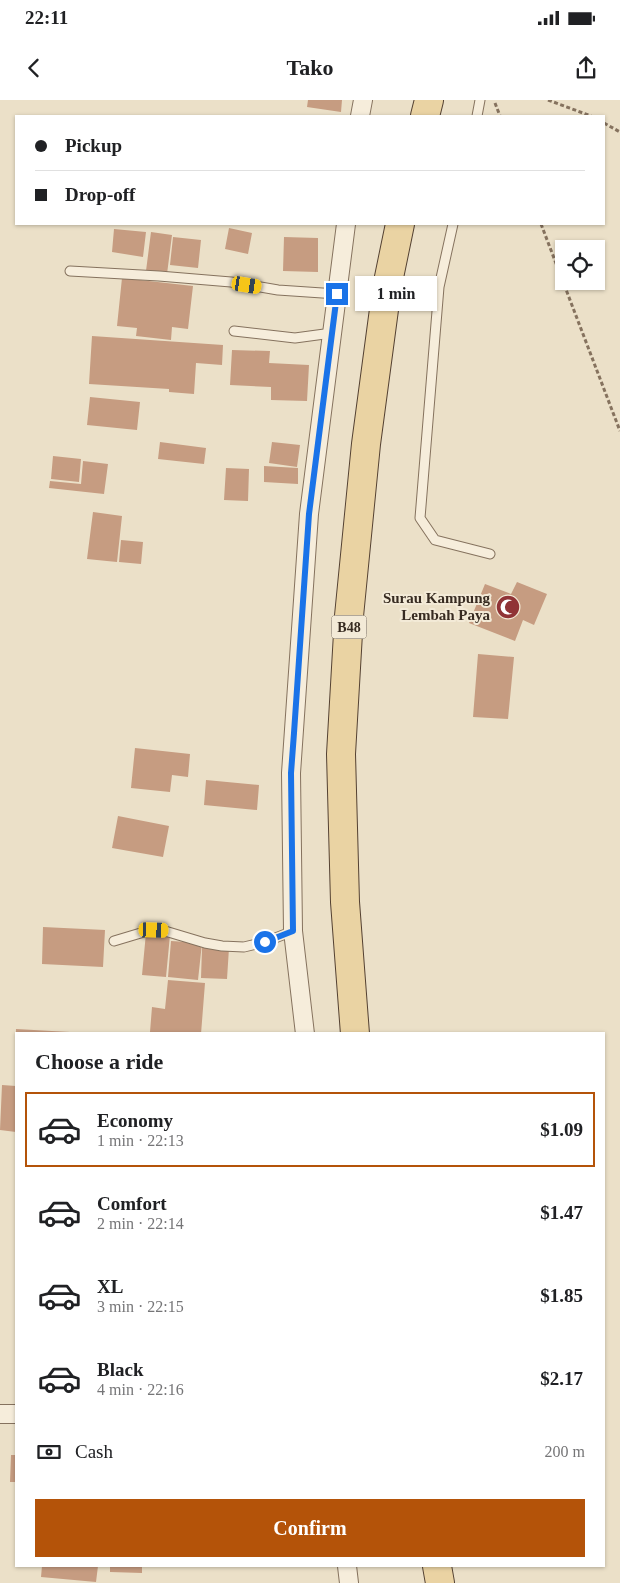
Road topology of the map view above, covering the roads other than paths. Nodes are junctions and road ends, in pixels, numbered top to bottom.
1 (363, 100) edge
2 (429, 100) edge
3 (480, 100) edge
4 (360, 115) edge
5 (425, 115) edge
6 (477, 115) edge
7 (346, 225) edge
8 (400, 225) edge
9 (453, 225) edge
10 (70, 271) dead end
11 (337, 294) junction
12 (234, 331) dead end
13 (332, 333) junction
14 (490, 554) dead end
15 (293, 931) junction
16 (114, 941) dead end
17 (305, 1032) edge
18 (355, 1032) edge
19 (0, 1414) edge
20 (15, 1414) edge
21 (347, 1567) edge
22 (437, 1567) edge
23 (348, 1583) edge
24 (440, 1583) edge

1 - 4 street
2 - 5 main road
3 - 6 lane
7 - 11 street
8 - 18 main road, B48
9 - 14 lane
10 - 11 lane
11 - 13 street
12 - 13 lane
13 - 15 street
15 - 16 lane
15 - 17 street
19 - 20 street
21 - 23 street
22 - 24 main road

